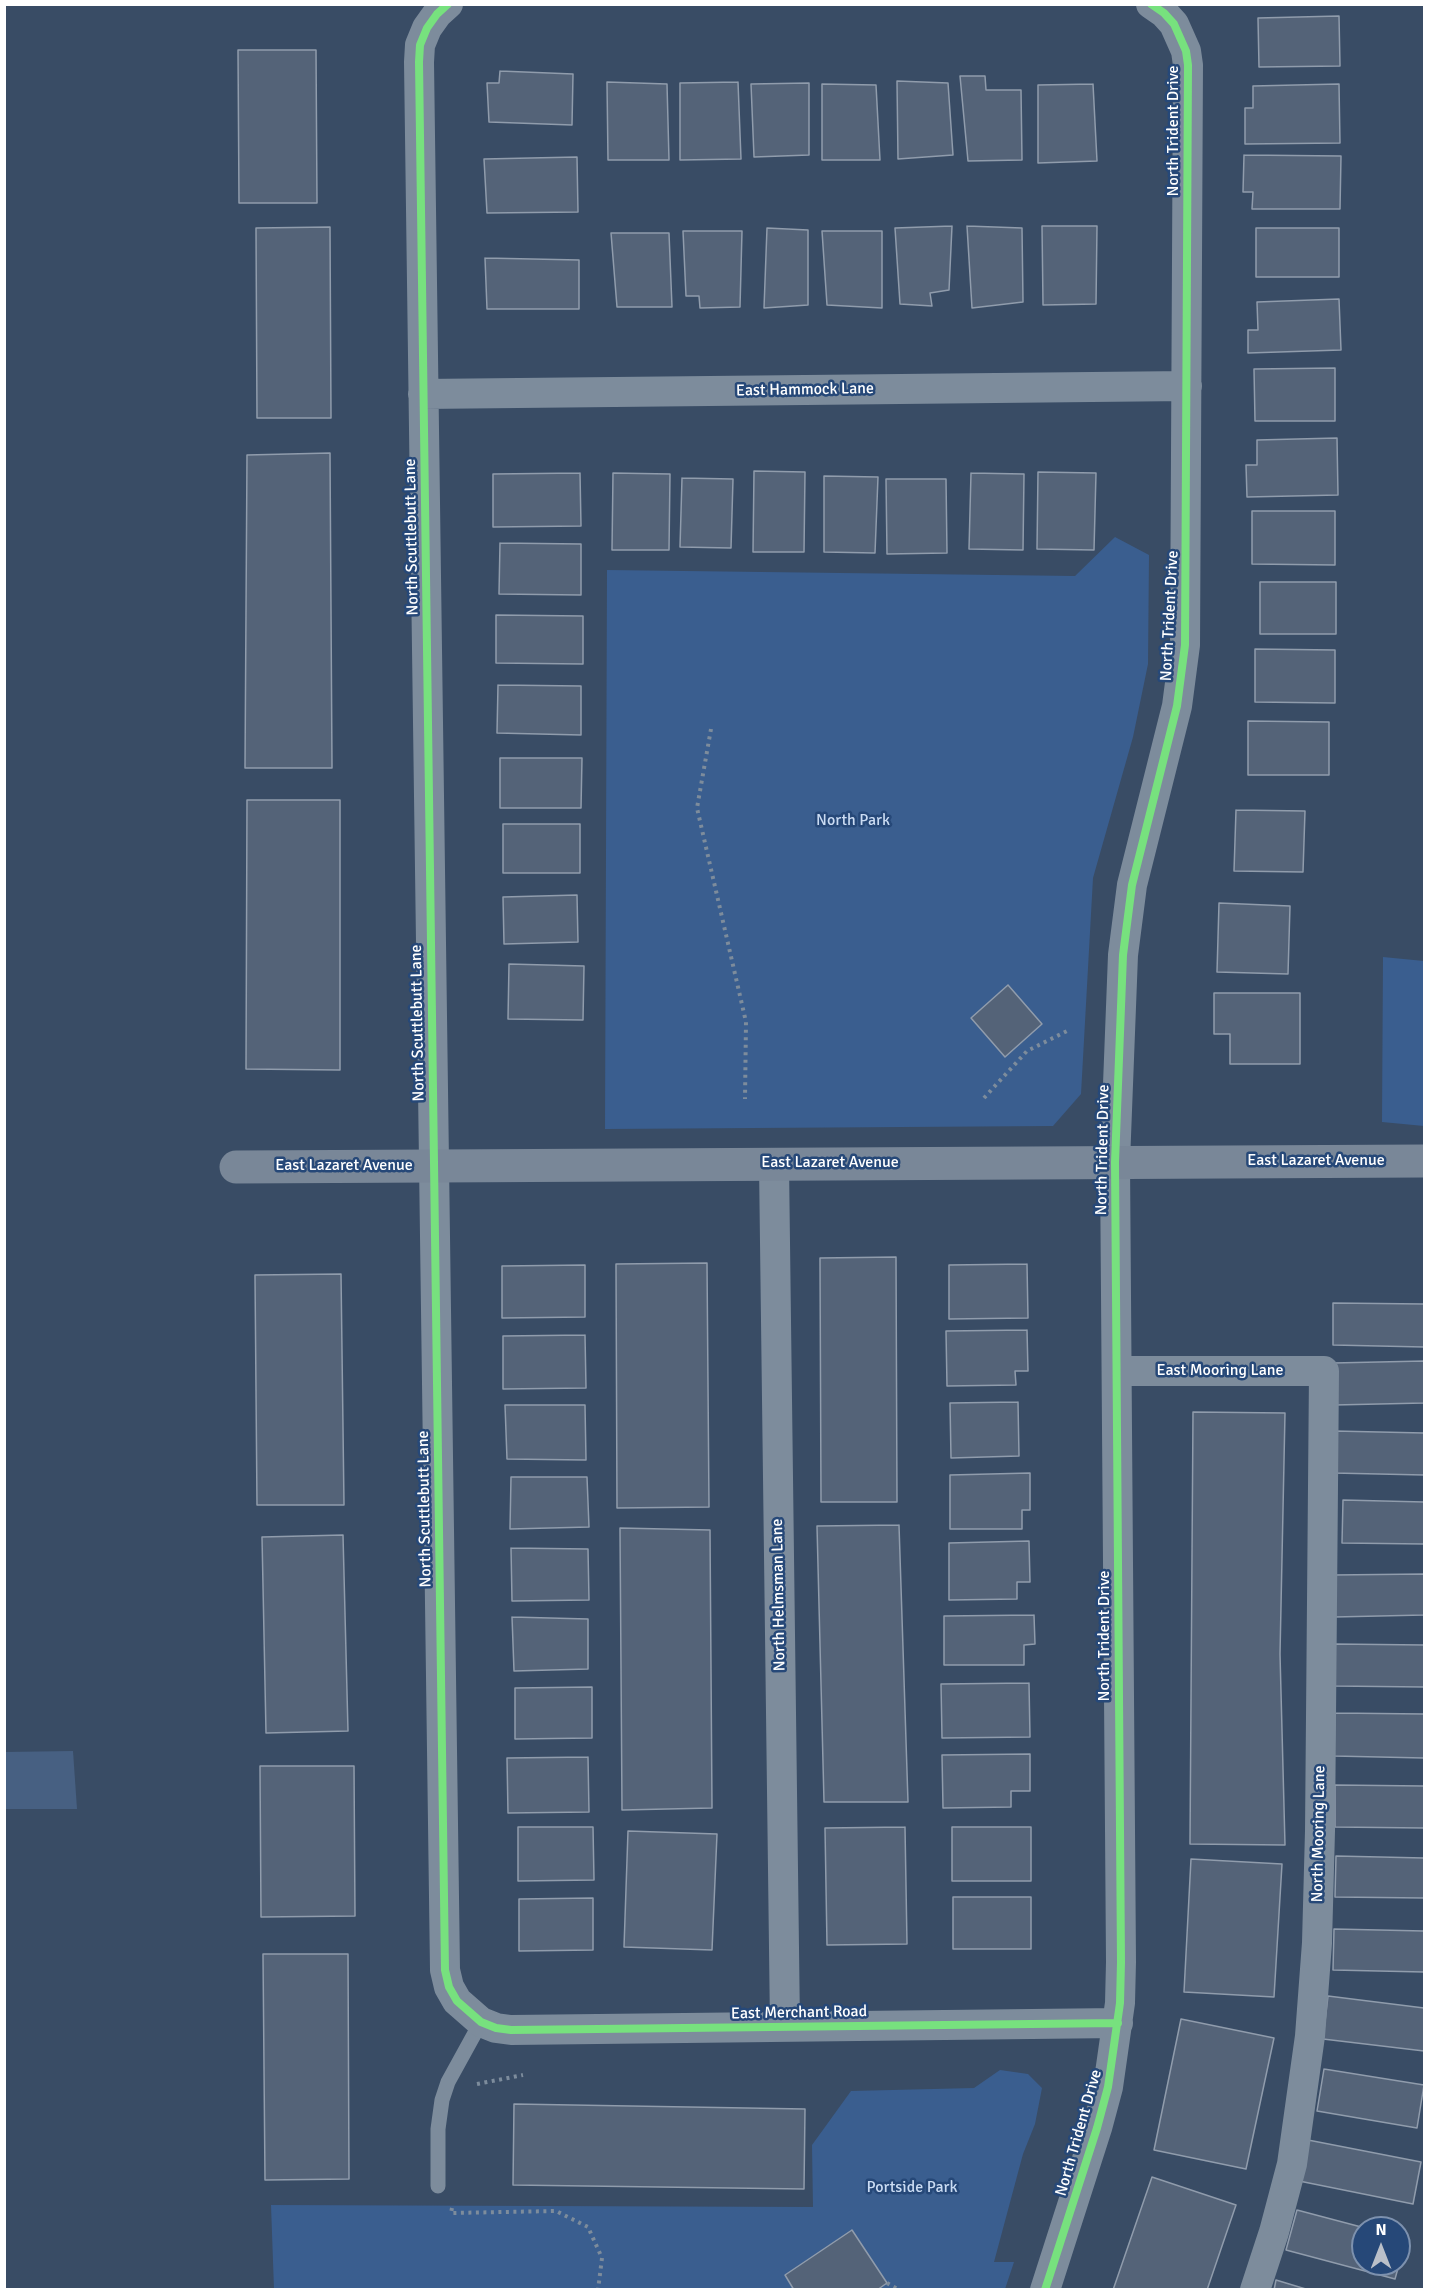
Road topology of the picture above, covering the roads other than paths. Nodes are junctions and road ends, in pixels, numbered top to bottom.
1 (438, 8) edge
2 (1158, 9) edge
3 (1187, 386) junction
4 (423, 394) junction
5 (1425, 1161) edge
6 (1115, 1162) junction
7 (774, 1164) junction
8 (434, 1165) junction
9 (236, 1167) dead end
10 (1117, 1371) junction
11 (1324, 1371) joint
12 (481, 2022) junction
13 (1118, 2023) junction
14 (784, 2026) junction
15 (438, 2186) dead end
16 (1045, 2289) edge
17 (1255, 2289) edge

1 - 4 street, North Scuttlebutt Lane
2 - 3 street, North Trident Drive
3 - 4 street, East Hammock Lane
3 - 6 street, North Trident Drive
4 - 8 street, North Scuttlebutt Lane
5 - 6 street, East Lazaret Avenue
6 - 7 street, East Lazaret Avenue
6 - 10 street, North Trident Drive
7 - 8 street, East Lazaret Avenue
7 - 14 street, North Helmsman Lane
8 - 9 street, East Lazaret Avenue
8 - 12 street, North Scuttlebutt Lane
10 - 11 street, East Mooring Lane
10 - 13 street, North Trident Drive
11 - 17 street, North Mooring Lane
12 - 14 street, East Merchant Road
12 - 15 lane
13 - 14 street, East Merchant Road
13 - 16 street, North Trident Drive

